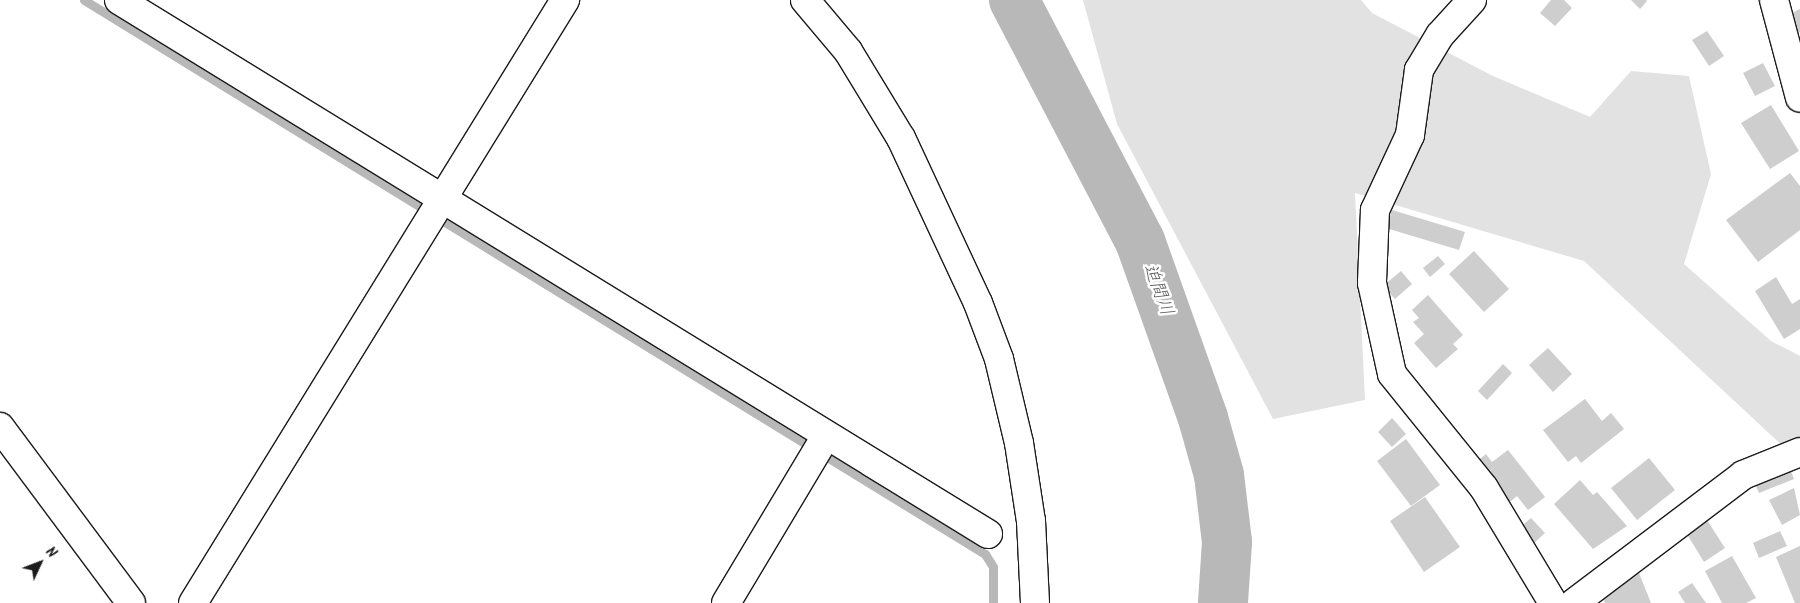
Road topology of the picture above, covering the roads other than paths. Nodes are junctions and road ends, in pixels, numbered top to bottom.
1 (119, 0) edge
2 (565, 0) edge
3 (805, 0) edge
4 (1472, 0) edge
5 (1774, 0) edge
6 (1800, 98) edge
7 (441, 197) junction
8 (0, 427) edge
9 (826, 436) junction
10 (1800, 452) edge
11 (988, 534) dead end
12 (131, 603) edge
13 (193, 603) edge
14 (726, 603) edge
15 (1035, 603) edge
16 (1553, 603) edge
17 (1574, 603) edge

1 - 7 street
2 - 7 street
3 - 15 street
4 - 16 street
5 - 6 street
7 - 9 street
7 - 13 street
8 - 12 street
9 - 11 street
9 - 14 street
10 - 17 street

